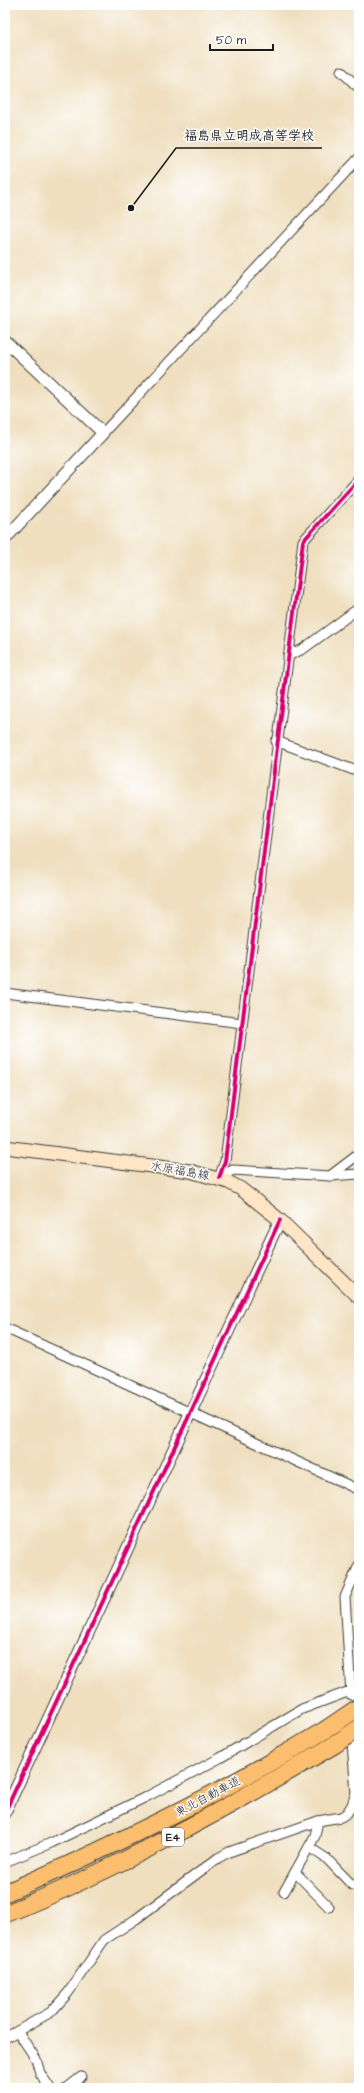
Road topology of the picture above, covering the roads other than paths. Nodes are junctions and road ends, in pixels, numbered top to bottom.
1 (341, 71) dead end
2 (359, 88) edge
3 (359, 158) edge
4 (5, 341) edge
5 (102, 432) junction
6 (359, 479) edge
7 (5, 539) edge
8 (359, 608) edge
9 (288, 656) junction
10 (276, 741) junction
11 (359, 772) edge
12 (5, 993) edge
13 (242, 1023) junction
14 (5, 1147) edge
15 (359, 1154) edge
16 (359, 1174) edge
17 (330, 1176) junction
18 (219, 1178) junction
19 (280, 1220) junction
20 (359, 1297) edge
21 (5, 1328) edge
22 (189, 1413) junction
23 (359, 1490) edge
24 (359, 1565) edge
25 (353, 1698) edge
26 (356, 1736) edge
27 (357, 1794) edge
28 (5, 1812) edge
29 (318, 1821) junction
30 (309, 1847) junction
31 (5, 1862) edge
32 (296, 1872) junction
33 (352, 1885) dead end
34 (284, 1892) dead end
35 (5, 1893) edge
36 (329, 1907) dead end
37 (5, 1914) edge
38 (18, 2032) junction
39 (5, 2038) edge
40 (81, 2077) dead end
41 (50, 2088) edge
42 (67, 2088) edge

1 - 2 street
3 - 5 street
4 - 5 street
5 - 7 street
6 - 9 street
8 - 9 street
9 - 10 street
10 - 11 street
10 - 13 street
12 - 13 street
13 - 18 street
14 - 18 main road, 水原福島線
15 - 17 street
16 - 17 street
17 - 18 street
18 - 19 main road, 水原福島線
19 - 20 main road, 水原福島線
19 - 22 street
21 - 22 street
22 - 23 street
22 - 28 street
24 - 25 street
25 - 31 street
25 - 35 highway, 東北自動車道 / E4, bridge
26 - 27 street
26 - 37 highway, 東北自動車道 / E4, bridge
27 - 29 street
29 - 30 street
29 - 38 street
30 - 32 street
30 - 33 street
32 - 34 street
32 - 36 street
38 - 39 street
38 - 41 street
40 - 42 street

